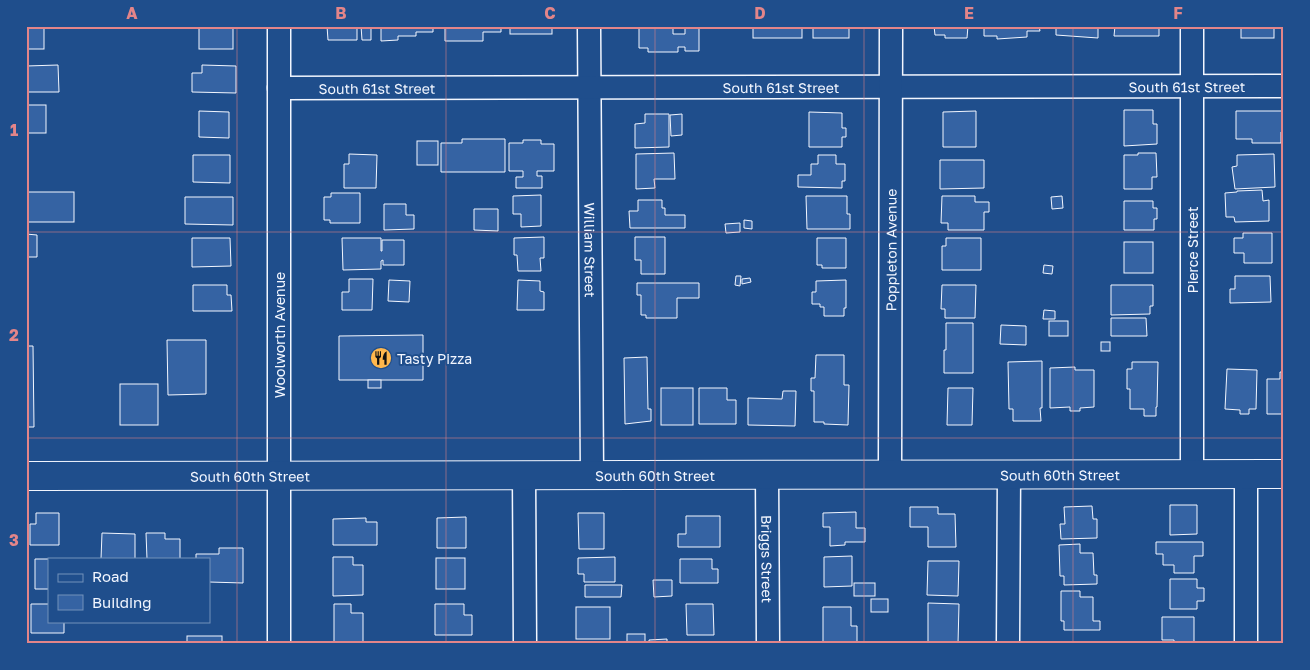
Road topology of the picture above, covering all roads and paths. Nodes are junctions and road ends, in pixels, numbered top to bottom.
1 (279, 26) edge
2 (589, 26) edge
3 (891, 26) edge
4 (1192, 26) edge
5 (891, 86) junction
6 (1192, 86) junction
7 (1284, 86) edge
8 (589, 87) junction
9 (279, 88) junction
10 (524, 474) junction
11 (592, 474) junction
12 (767, 474) junction
13 (890, 474) junction
14 (1008, 474) junction
15 (1192, 474) junction
16 (1246, 474) junction
17 (1284, 474) edge
18 (278, 475) junction
19 (26, 476) edge
20 (279, 644) edge
21 (524, 644) edge
22 (768, 644) edge
23 (1008, 644) edge
24 (1246, 644) edge

1 - 9 street, Woolworth Avenue
2 - 8 street, William Street
3 - 5 street, Poppleton Avenue
4 - 6 street, Pierce Street
5 - 6 street, South 61st Street
5 - 8 street, South 61st Street
5 - 13 street, Poppleton Avenue
6 - 7 street, South 61st Street
6 - 15 street, Pierce Street
8 - 9 street, South 61st Street
8 - 11 street, William Street
9 - 18 street, Woolworth Avenue
10 - 11 main road, South 60th Street
10 - 18 main road, South 60th Street
10 - 21 street
11 - 12 main road, South 60th Street
12 - 13 main road, South 60th Street
12 - 22 street, Briggs Street
13 - 14 main road, South 60th Street
14 - 15 main road, South 60th Street
14 - 23 street
15 - 16 main road, South 60th Street
16 - 17 main road, South 60th Street
16 - 24 street
18 - 19 main road, South 60th Street
18 - 20 street, Woolworth Avenue

